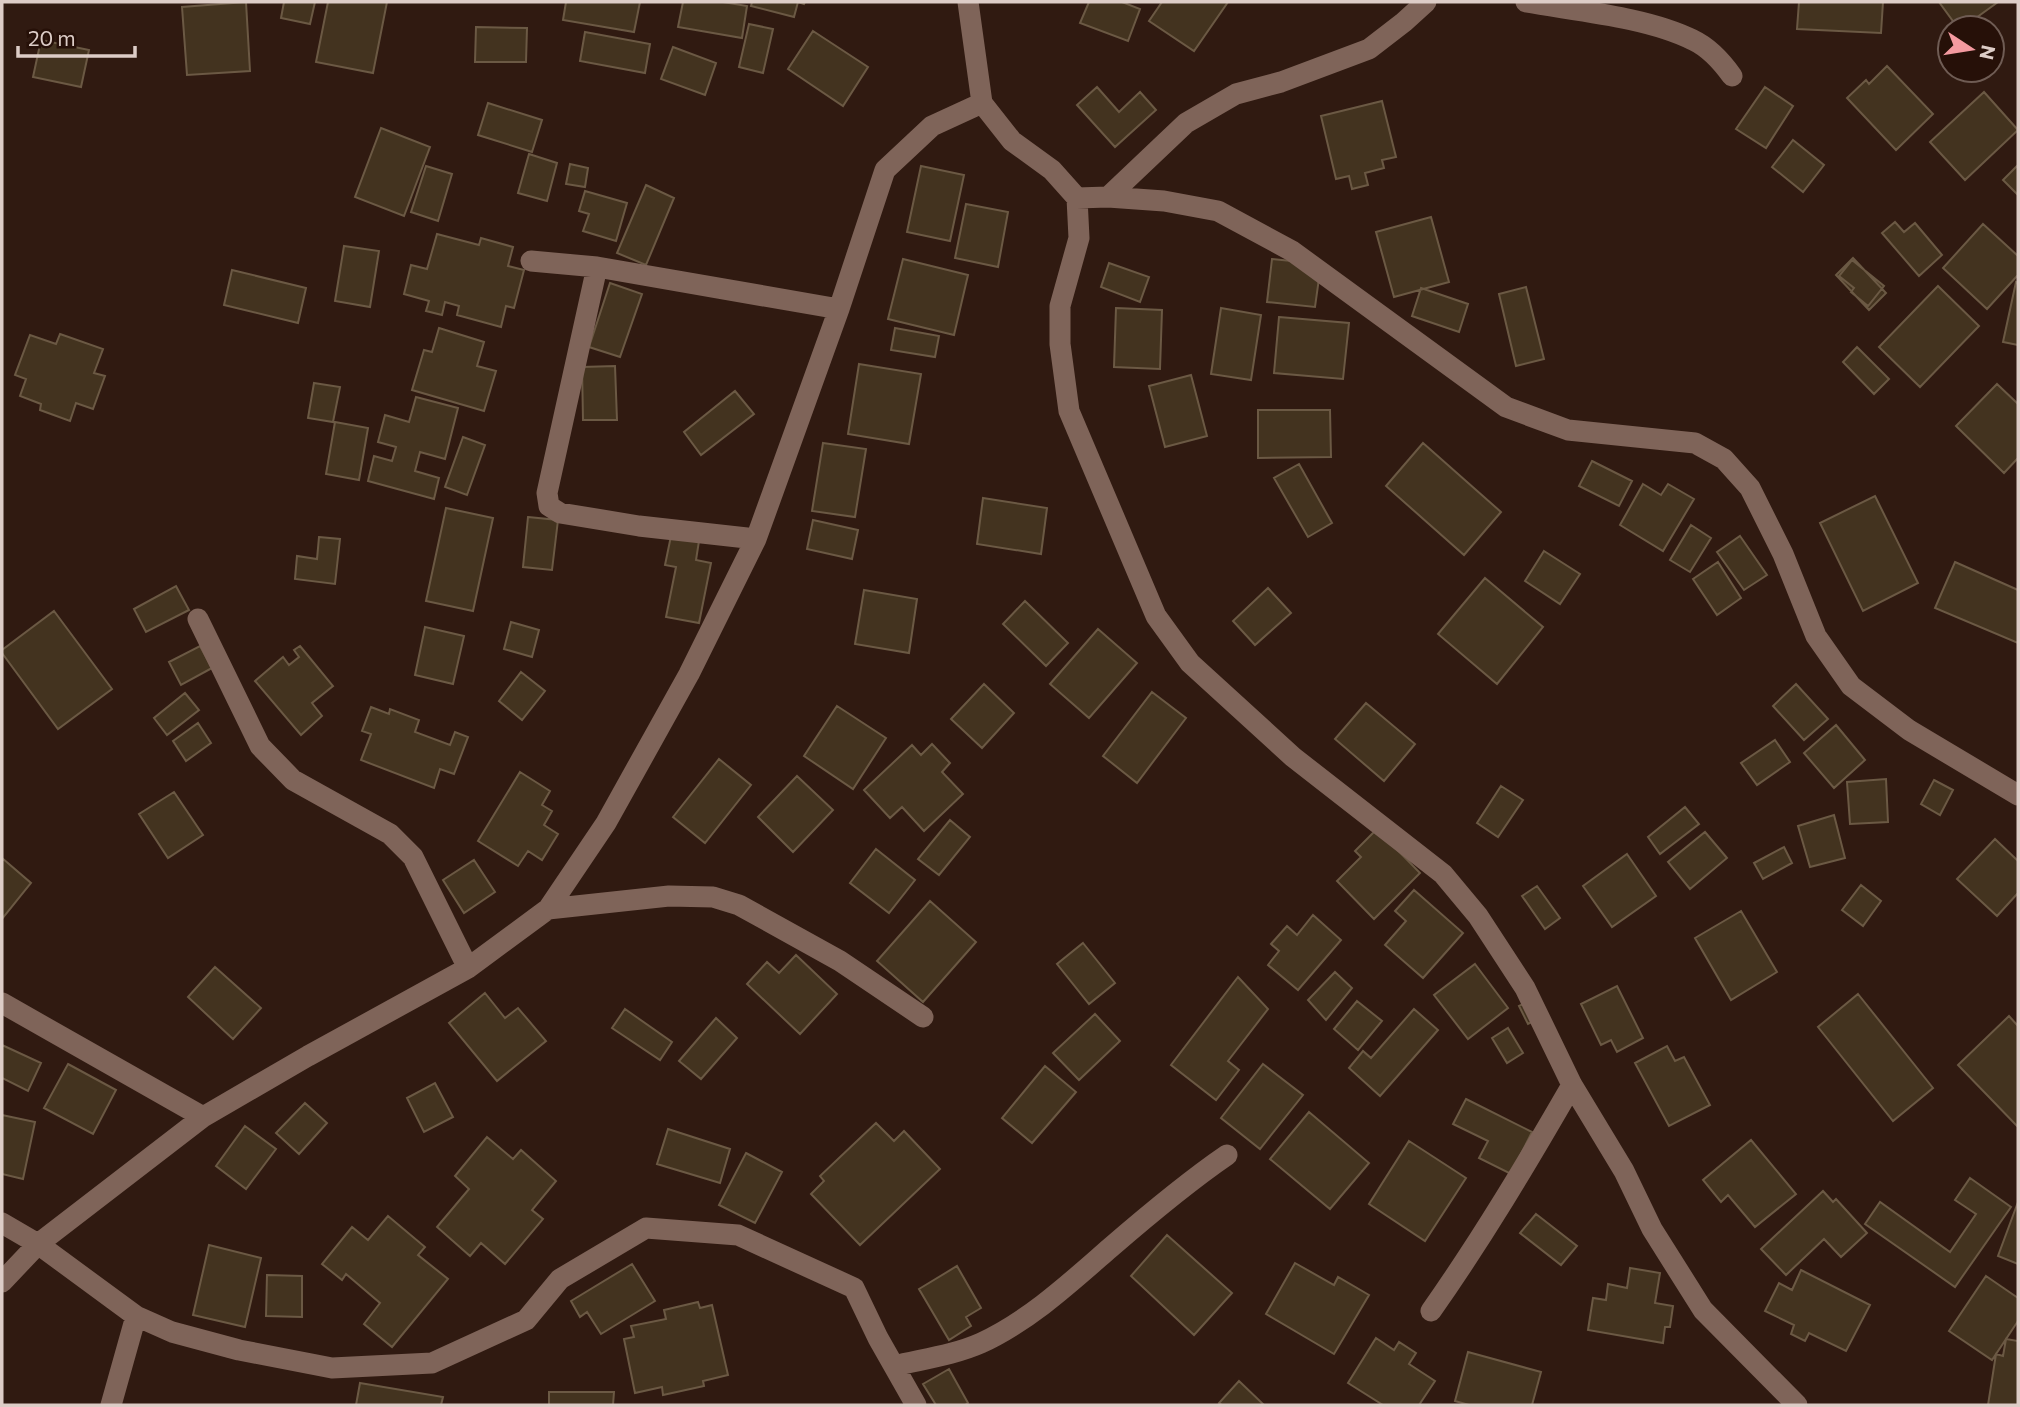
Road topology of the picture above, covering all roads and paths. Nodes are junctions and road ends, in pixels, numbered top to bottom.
1 (968, 2) edge
2 (1426, 2) edge
3 (1526, 2) edge
4 (1732, 76) dead end
5 (982, 103) junction
6 (1108, 197) junction
7 (1077, 198) junction
8 (531, 261) dead end
9 (597, 267) junction
10 (839, 309) junction
11 (756, 539) junction
12 (198, 620) dead end
13 (2018, 795) edge
14 (548, 909) junction
15 (468, 968) junction
16 (2, 1003) edge
17 (923, 1017) dead end
18 (1572, 1084) junction
19 (204, 1117) junction
20 (1227, 1156) dead end
21 (2, 1223) edge
22 (38, 1244) junction
23 (2, 1282) edge
24 (1431, 1311) dead end
25 (136, 1316) junction
26 (894, 1366) junction
27 (111, 1405) edge
28 (916, 1405) edge
29 (1797, 1405) edge

1 - 5 street
2 - 6 street
3 - 4 street
5 - 7 street
5 - 10 street
6 - 7 street
6 - 13 street
7 - 18 street
8 - 9 street
9 - 10 street
9 - 11 street
10 - 11 street
11 - 14 street
12 - 15 street
14 - 15 street
14 - 17 street
15 - 19 street
16 - 19 street
18 - 24 street
18 - 29 street
19 - 22 street
20 - 26 street
21 - 22 street
22 - 23 street
22 - 25 street
25 - 26 street
25 - 27 street
26 - 28 street

